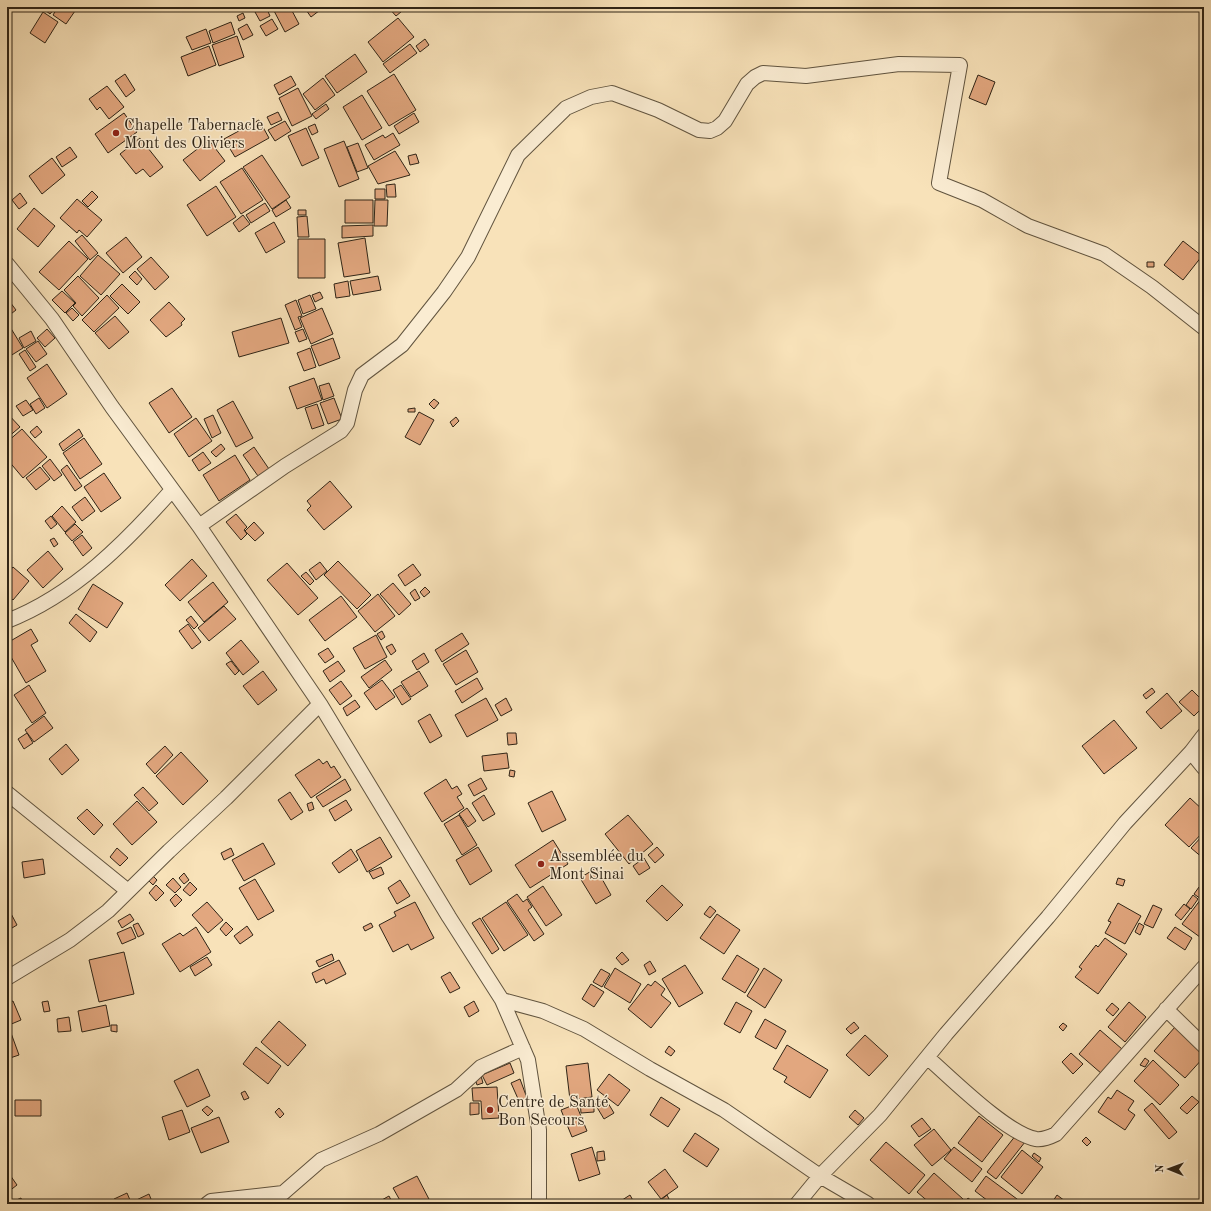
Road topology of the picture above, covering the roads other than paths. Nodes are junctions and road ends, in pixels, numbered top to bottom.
1 (7, 264) edge
2 (1204, 328) edge
3 (172, 490) junction
4 (199, 526) junction
5 (7, 621) edge
6 (320, 704) junction
7 (1204, 735) edge
8 (1191, 752) junction
9 (1204, 768) edge
10 (7, 793) edge
11 (128, 891) junction
12 (1204, 967) edge
13 (7, 978) edge
14 (502, 1000) junction
15 (1166, 1009) junction
16 (1204, 1046) edge
17 (523, 1048) junction
18 (928, 1058) junction
19 (820, 1176) junction
20 (207, 1204) edge
21 (539, 1204) edge
22 (797, 1204) edge
23 (868, 1204) edge

1 - 3 street
2 - 4 street
3 - 4 street
3 - 5 street
4 - 6 street
6 - 11 street
6 - 14 street
7 - 8 street
8 - 9 street
8 - 18 street
10 - 11 street
11 - 13 street
12 - 15 street
14 - 17 street
14 - 19 street
15 - 16 street
15 - 18 street
17 - 20 street
17 - 21 street
18 - 19 street
19 - 22 street
19 - 23 street

